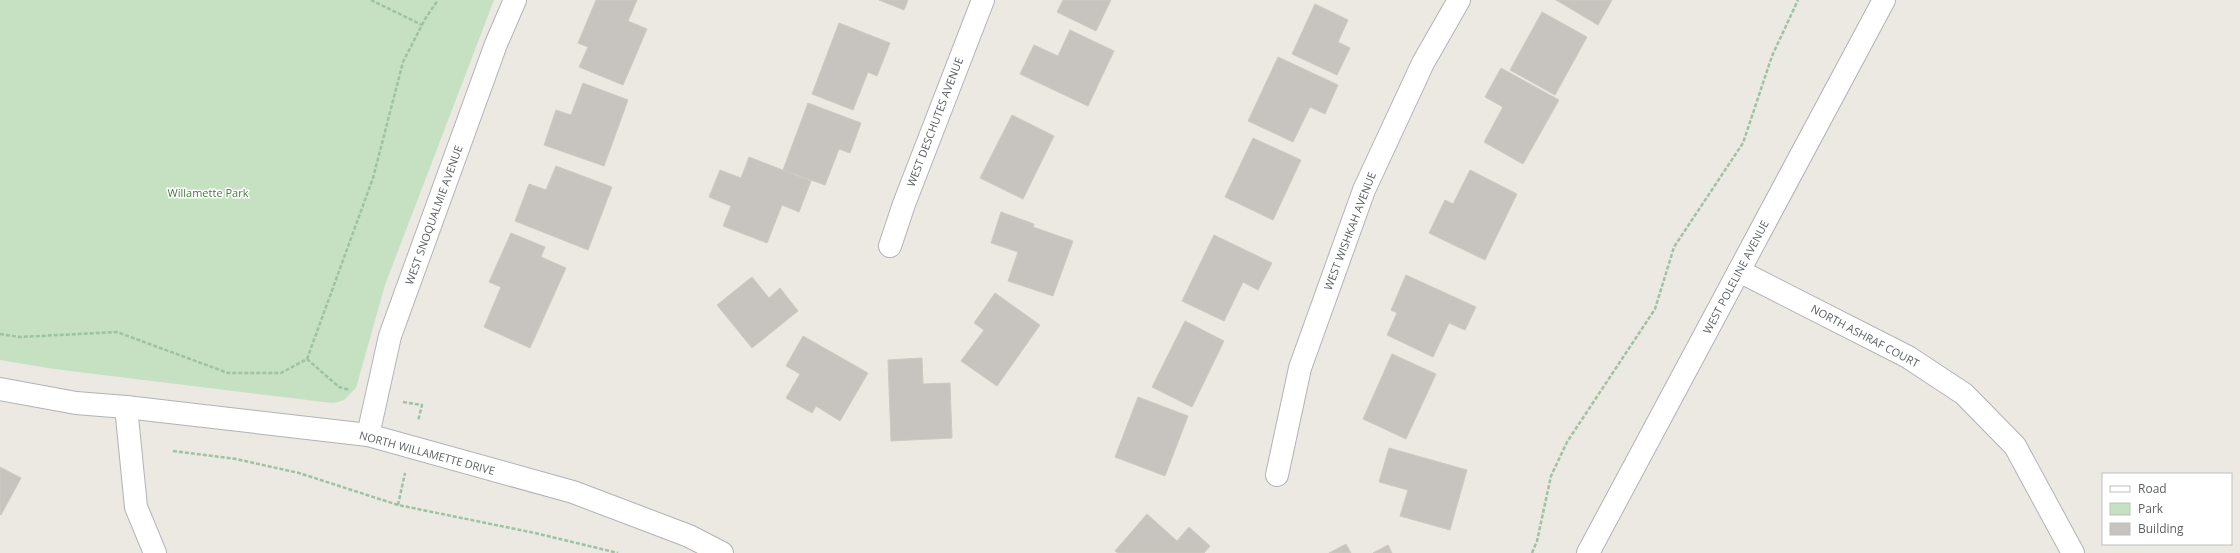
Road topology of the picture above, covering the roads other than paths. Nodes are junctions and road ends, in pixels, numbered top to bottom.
1 (515, 0) edge
2 (983, 0) edge
3 (1459, 0) edge
4 (1884, 0) edge
5 (890, 246) dead end
6 (1739, 271) junction
7 (0, 389) edge
8 (126, 407) junction
9 (368, 435) junction
10 (1277, 475) dead end
11 (155, 553) edge
12 (722, 553) edge
13 (1588, 553) edge
14 (2073, 553) edge

1 - 9 street, WEST SNOQUALMIE AVENUE
2 - 5 street, WEST DESCHUTES AVENUE
3 - 10 street, WEST WISHKAH AVENUE
4 - 6 street, WEST POLELINE AVENUE
6 - 13 street, WEST POLELINE AVENUE
6 - 14 street, NORTH ASHRAF COURT
7 - 8 street, NORTH WILLAMETTE DRIVE
8 - 9 street, NORTH WILLAMETTE DRIVE
8 - 11 street
9 - 12 street, NORTH WILLAMETTE DRIVE

